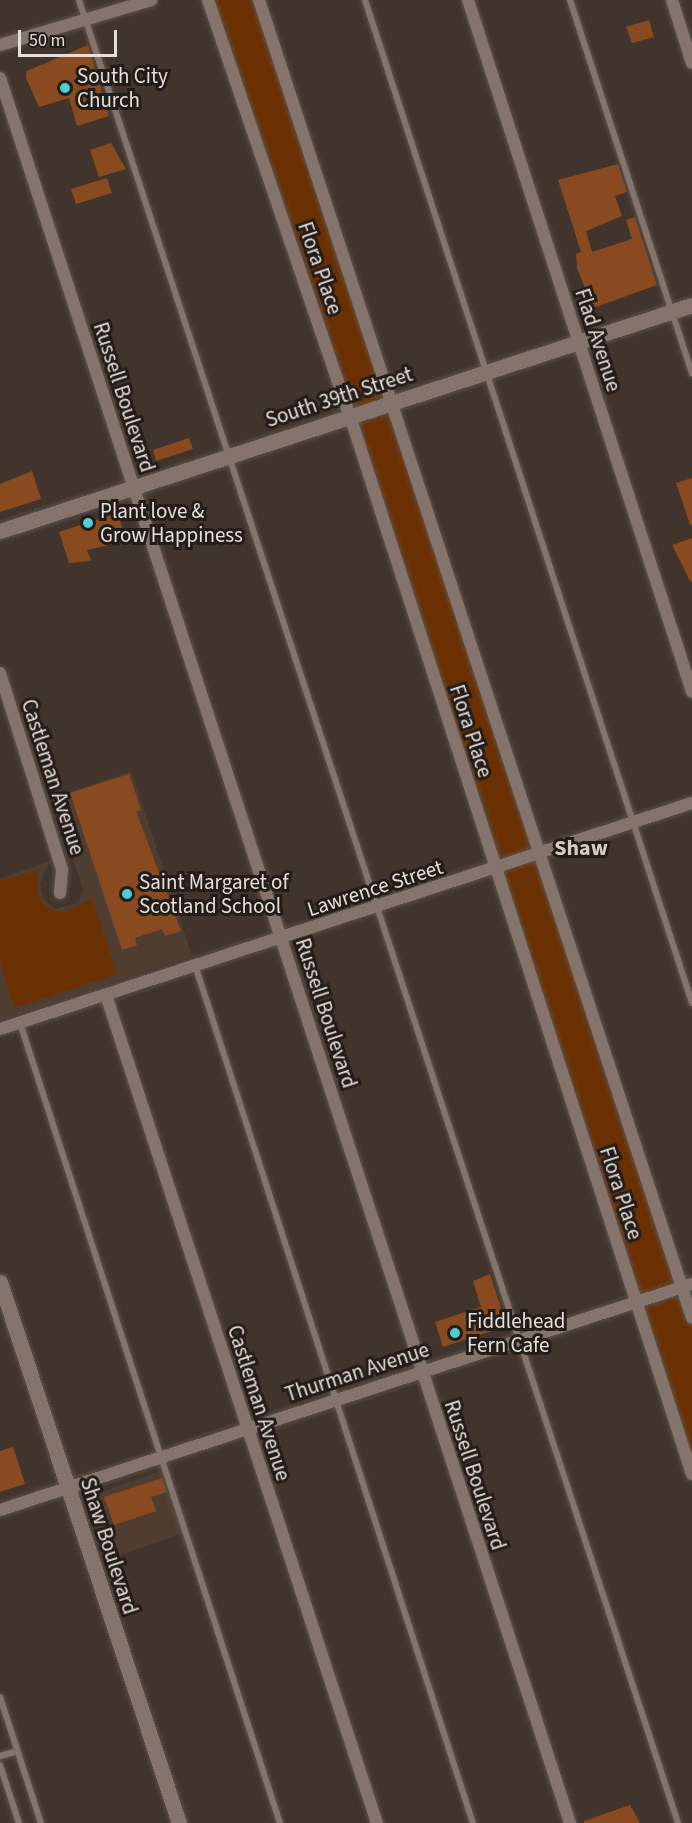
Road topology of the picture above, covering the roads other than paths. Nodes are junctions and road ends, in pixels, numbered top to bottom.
1 (79, 0) edge
2 (151, 0) edge
3 (208, 0) edge
4 (259, 0) edge
5 (365, 0) edge
6 (468, 0) edge
7 (570, 0) edge
8 (672, 0) edge
9 (86, 21) junction
10 (0, 45) edge
11 (692, 63) edge
12 (0, 78) edge
13 (692, 305) edge
14 (672, 312) junction
15 (578, 342) junction
16 (486, 372) junction
17 (692, 374) edge
18 (391, 403) junction
19 (350, 416) junction
20 (228, 455) junction
21 (133, 486) junction
22 (0, 531) edge
23 (0, 673) edge
24 (692, 692) edge
25 (692, 803) edge
26 (633, 825) junction
27 (540, 856) junction
28 (494, 870) junction
29 (60, 893) dead end
30 (375, 907) junction
31 (282, 939) junction
32 (195, 965) junction
33 (106, 994) junction
34 (692, 1004) edge
35 (20, 1022) junction
36 (0, 1029) edge
37 (0, 1282) edge
38 (687, 1286) edge
39 (636, 1303) junction
40 (692, 1318) edge
41 (518, 1340) junction
42 (420, 1372) junction
43 (333, 1400) junction
44 (246, 1428) junction
45 (162, 1456) junction
46 (692, 1474) edge
47 (67, 1487) junction
48 (0, 1510) edge
49 (0, 1697) edge
50 (17, 1750) junction
51 (0, 1756) edge
52 (0, 1765) edge
53 (19, 1823) edge
54 (41, 1823) edge
55 (179, 1823) edge
56 (280, 1823) edge
57 (377, 1823) edge
58 (473, 1823) edge
59 (570, 1823) edge
60 (678, 1823) edge

1 - 9 lane
2 - 9 street
3 - 19 street, Flora Place
4 - 18 street, Flora Place
5 - 16 lane
6 - 15 street, Flad Avenue
7 - 14 lane
8 - 11 street
9 - 10 street
9 - 20 lane
12 - 21 street, Russell Boulevard
13 - 14 street, South 39th Street
14 - 15 street, South 39th Street
14 - 17 lane
15 - 16 street, South 39th Street
15 - 24 street, Flad Avenue
16 - 18 street, South 39th Street
16 - 26 lane
18 - 19 street, South 39th Street
18 - 27 street, Flora Place
19 - 20 street, South 39th Street
19 - 28 street, Flora Place
20 - 21 street, South 39th Street
20 - 30 lane
21 - 22 street, South 39th Street
21 - 31 street, Russell Boulevard
23 - 29 street, Castleman Avenue
25 - 26 street, Lawrence Street
26 - 27 street, Lawrence Street
26 - 34 lane
27 - 28 street, Lawrence Street
27 - 38 street, Flora Place
28 - 30 street, Lawrence Street
28 - 39 street, Flora Place
30 - 31 street, Lawrence Street
30 - 41 lane
31 - 32 street, Lawrence Street
31 - 42 street, Russell Boulevard
32 - 33 street, Lawrence Street
32 - 43 lane
33 - 35 street, Lawrence Street
33 - 44 street, Castleman Avenue
35 - 36 street, Lawrence Street
35 - 45 lane
37 - 47 street, Shaw Boulevard
38 - 39 street, Thurman Avenue
38 - 40 street, Flora Place
39 - 41 street, Thurman Avenue
39 - 46 street, Flora Place
41 - 42 street, Thurman Avenue
41 - 60 lane
42 - 43 street, Thurman Avenue
42 - 59 street, Russell Boulevard
43 - 44 street, Thurman Avenue
43 - 58 lane
44 - 45 street, Thurman Avenue
44 - 57 street, Castleman Avenue
45 - 47 street, Thurman Avenue
45 - 56 lane
47 - 48 street, Thurman Avenue
47 - 55 street, Shaw Boulevard
49 - 50 lane
50 - 51 lane
50 - 54 lane
52 - 53 lane

